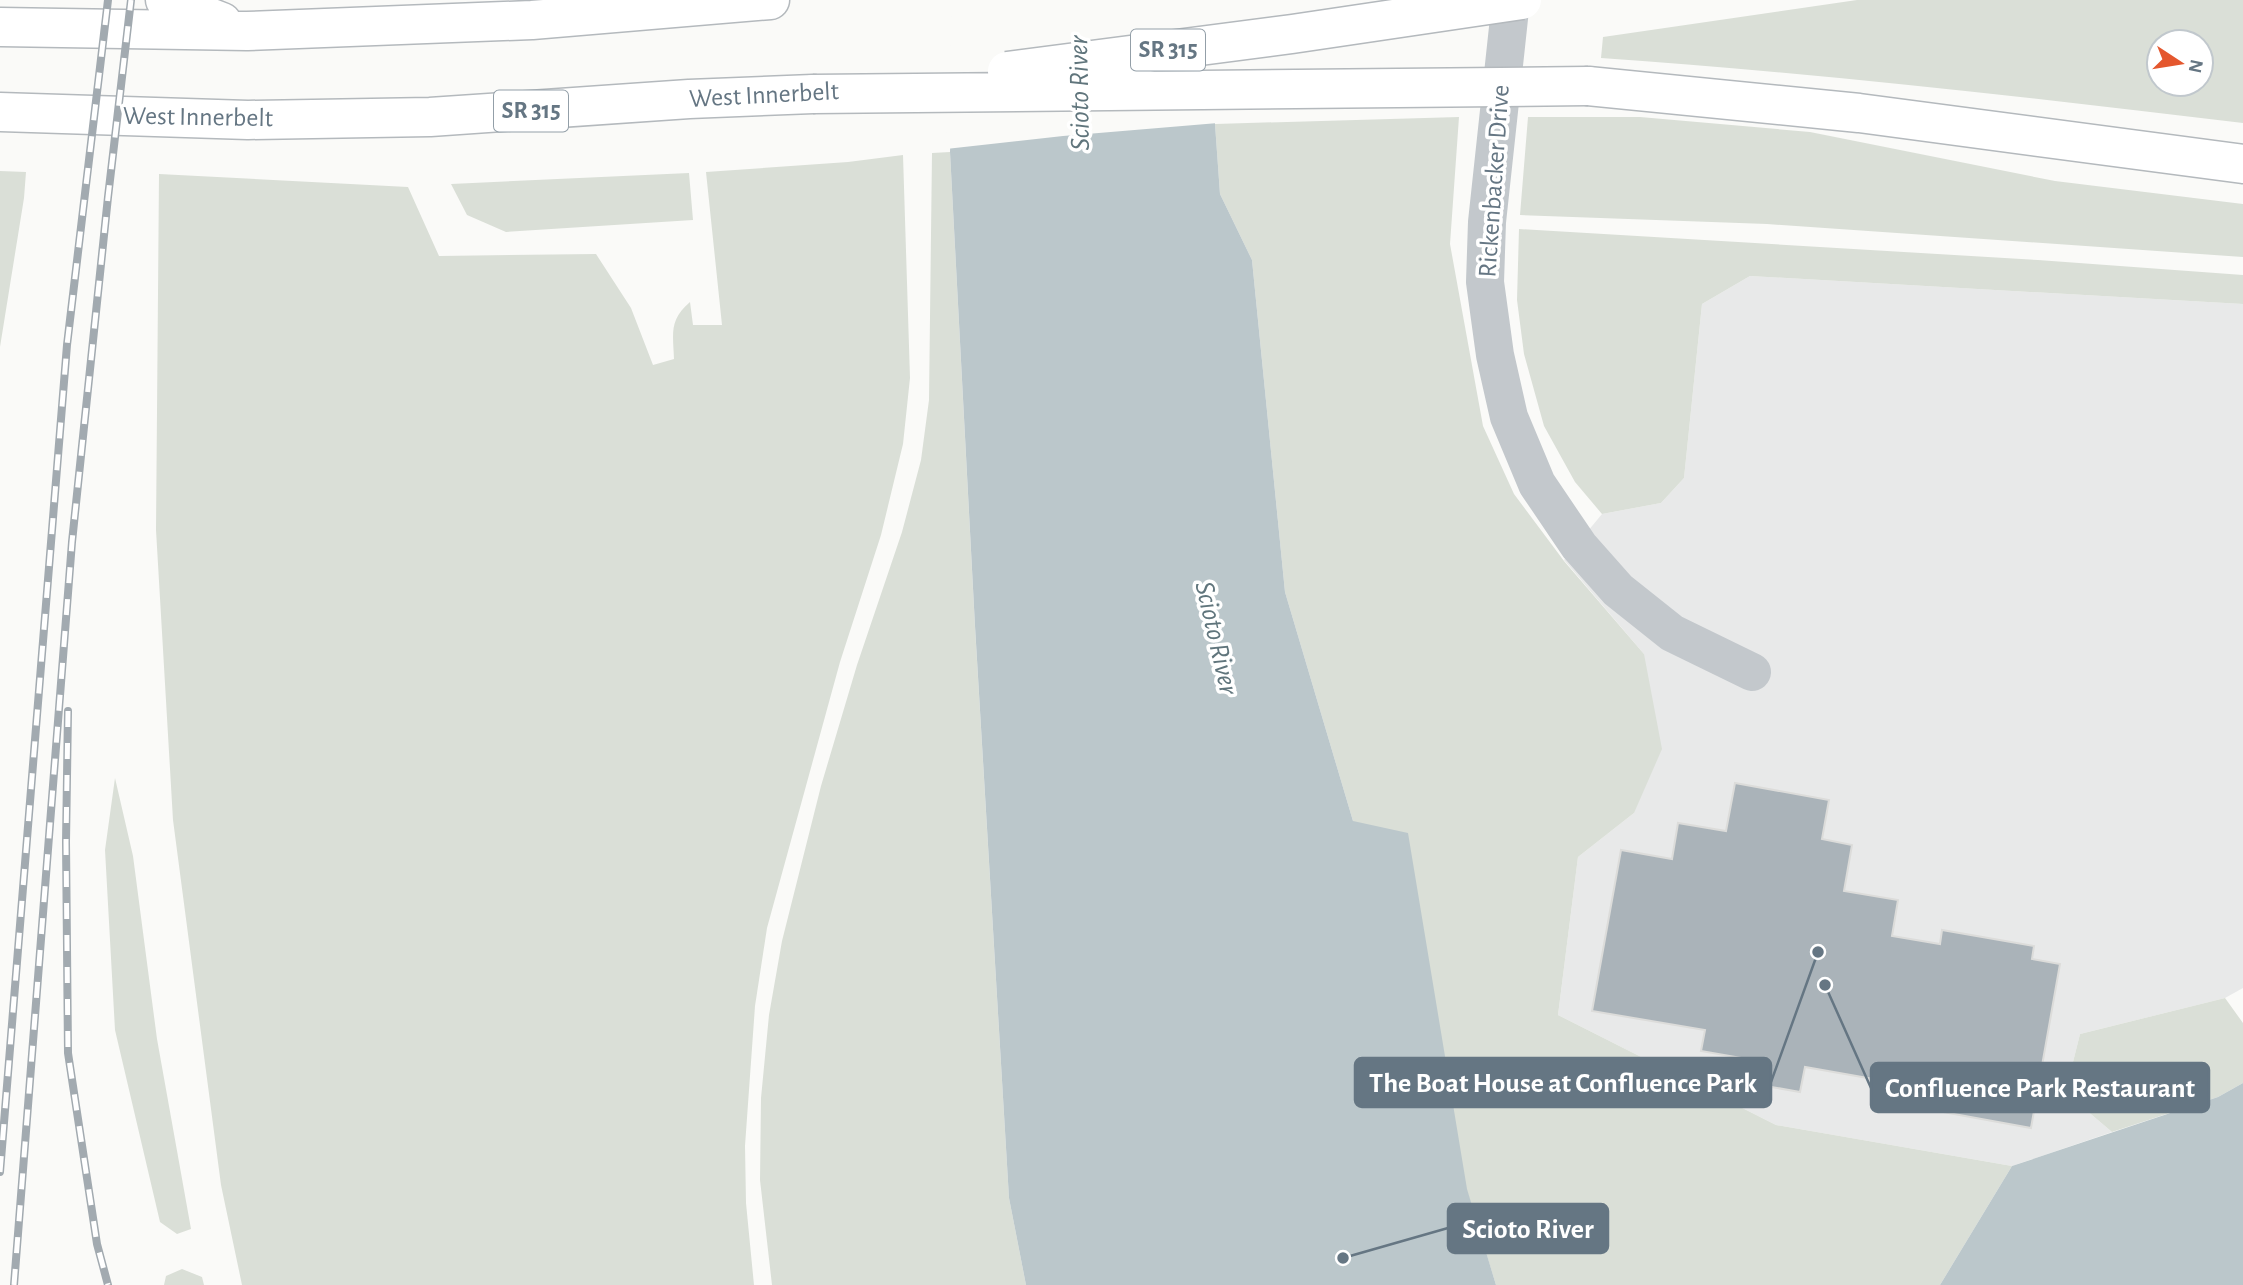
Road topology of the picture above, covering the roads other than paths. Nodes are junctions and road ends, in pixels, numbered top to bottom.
1 (165, 0) edge
2 (770, 0) edge
3 (1511, 0) edge
4 (1522, 0) edge
5 (0, 27) edge
6 (247, 32) junction
7 (813, 94) junction
8 (0, 111) edge
9 (2243, 163) edge
10 (1752, 672) dead end

1 - 6 highway
2 - 6 highway
3 - 10 street, Rickenbacker Drive
4 - 7 highway, West Innerbelt / SR 315, bridge
5 - 6 highway
7 - 8 highway, West Innerbelt / SR 315
7 - 9 highway, bridge

